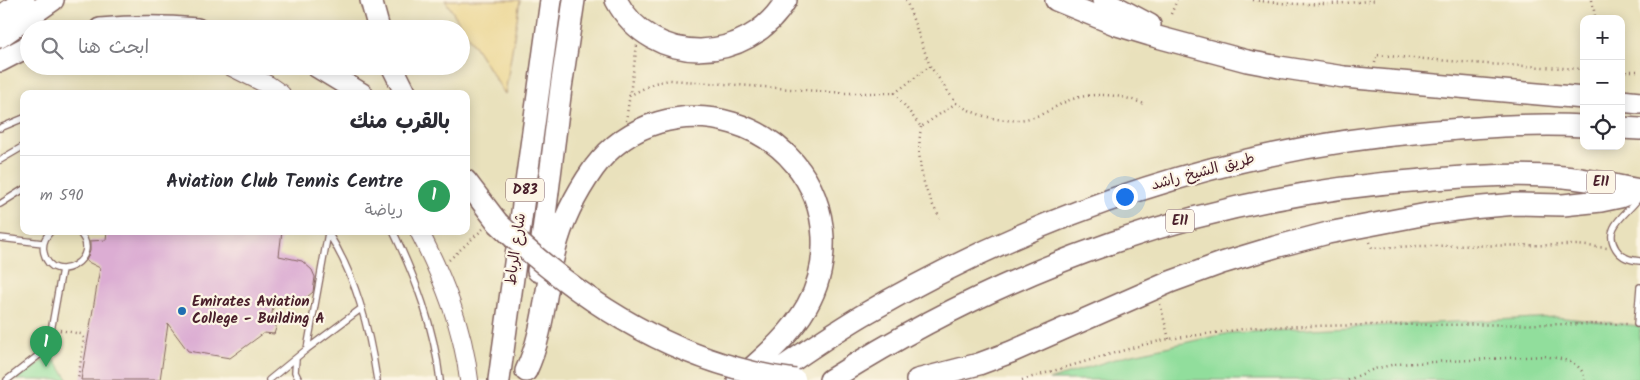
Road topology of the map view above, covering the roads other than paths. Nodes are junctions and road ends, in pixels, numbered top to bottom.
1 (24, 0) edge
2 (53, 0) edge
3 (371, 0) edge
4 (550, 0) edge
5 (574, 0) edge
6 (616, 0) edge
7 (786, 0) edge
8 (1056, 0) edge
9 (1104, 0) edge
10 (0, 17) edge
11 (24, 20) edge
12 (377, 20) edge
13 (20, 23) edge
14 (0, 37) edge
15 (1184, 43) junction
16 (20, 51) edge
17 (20, 56) edge
18 (0, 62) edge
19 (248, 75) edge
20 (331, 75) edge
21 (396, 75) edge
22 (275, 90) edge
23 (355, 90) edge
24 (404, 90) edge
25 (1577, 98) edge
26 (1625, 101) edge
27 (1640, 103) edge
28 (20, 120) edge
29 (1575, 125) edge
30 (0, 128) edge
31 (1625, 128) edge
32 (1640, 129) edge
33 (20, 148) edge
34 (0, 160) edge
35 (470, 188) edge
36 (20, 192) edge
37 (1639, 192) edge
38 (470, 201) edge
39 (0, 204) edge
40 (492, 225) junction
41 (49, 235) edge
42 (81, 235) edge
43 (326, 235) edge
44 (329, 235) edge
45 (395, 235) edge
46 (421, 235) edge
47 (0, 238) edge
48 (43, 244) junction
49 (1640, 261) edge
50 (62, 269) junction
51 (1640, 288) edge
52 (362, 308) junction
53 (1637, 324) road end
54 (307, 349) junction
55 (297, 357) junction
56 (525, 375) edge
57 (7, 380) edge
58 (269, 380) edge
59 (299, 380) edge
60 (377, 380) edge
61 (440, 380) edge
62 (469, 380) edge
63 (499, 380) edge
64 (738, 380) edge
65 (764, 380) edge
66 (795, 380) edge
67 (830, 380) edge
68 (917, 380) edge

1 - 10 highway
2 - 11 highway
3 - 12 highway
4 - 63 highway, شارع الرباط / D83
5 - 56 highway, شارع الرباط / D83
6 - 7 highway
8 - 15 highway
9 - 15 highway
13 - 14 highway
15 - 25 highway
16 - 18 highway
17 - 18 main road
19 - 22 main road
20 - 23 highway
21 - 24 highway
26 - 27 highway
28 - 30 lane
29 - 65 highway, طريق الشيخ راشد
31 - 32 highway
33 - 34 lane
35 - 40 highway
36 - 39 lane
37 - 49 lane
37 - 67 highway, E11
37 - 68 highway
38 - 40 highway
40 - 66 highway, bridge
41 - 48 lane
42 - 50 lane
43 - 54 lane
44 - 52 lane
45 - 61 lane
46 - 62 main road
47 - 48 lane
48 - 50 lane
50 - 57 lane
51 - 53 lane
52 - 54 lane
52 - 60 lane
54 - 55 lane
55 - 58 lane
55 - 59 lane
56 - 64 highway

